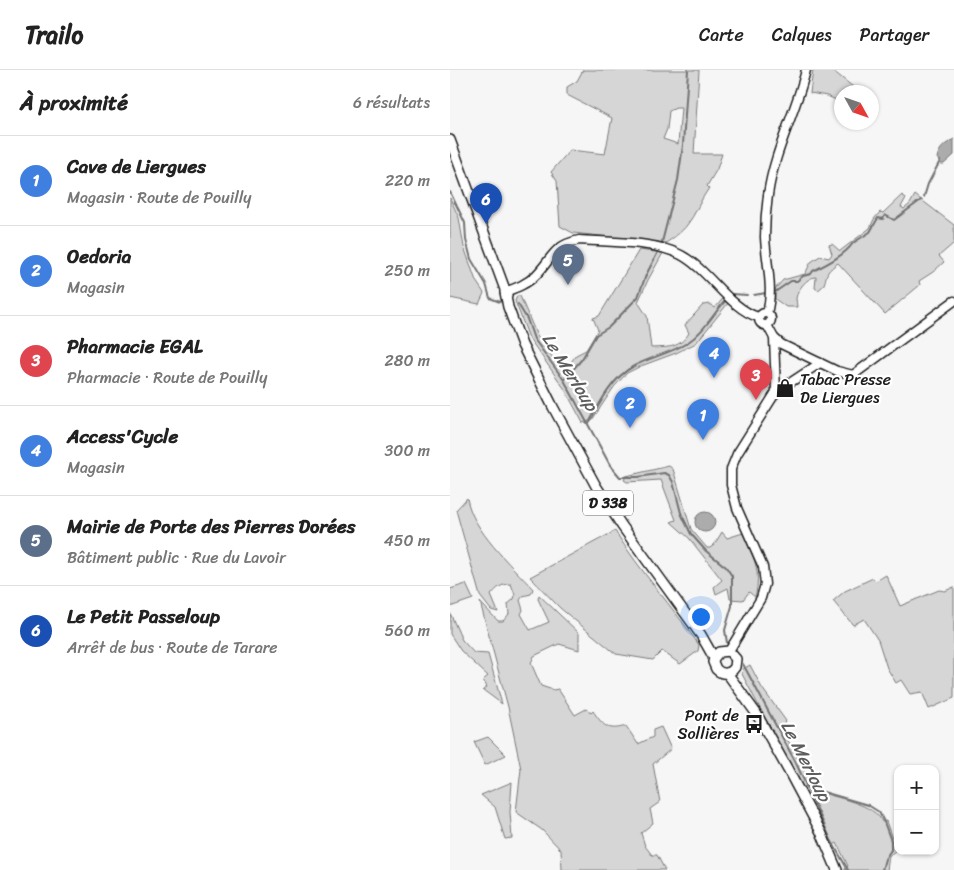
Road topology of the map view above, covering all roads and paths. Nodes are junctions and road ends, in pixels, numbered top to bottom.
1 (806, 70) edge
2 (450, 140) edge
3 (505, 292) junction
4 (954, 301) edge
5 (767, 313) junction
6 (758, 317) junction
7 (767, 325) junction
8 (774, 338) junction
9 (820, 362) junction
10 (776, 392) junction
11 (721, 653) junction
12 (730, 672) junction
13 (837, 870) edge

1 - 5 street
2 - 3 main road, D 338
3 - 6 street
3 - 11 main road, D 338
4 - 9 street
5 - 6 street
5 - 7 street
6 - 7 street
7 - 8 street
8 - 9 street
8 - 10 street
9 - 10 street
10 - 11 street
11 - 12 main road
11 - 12 main road
12 - 13 main road

